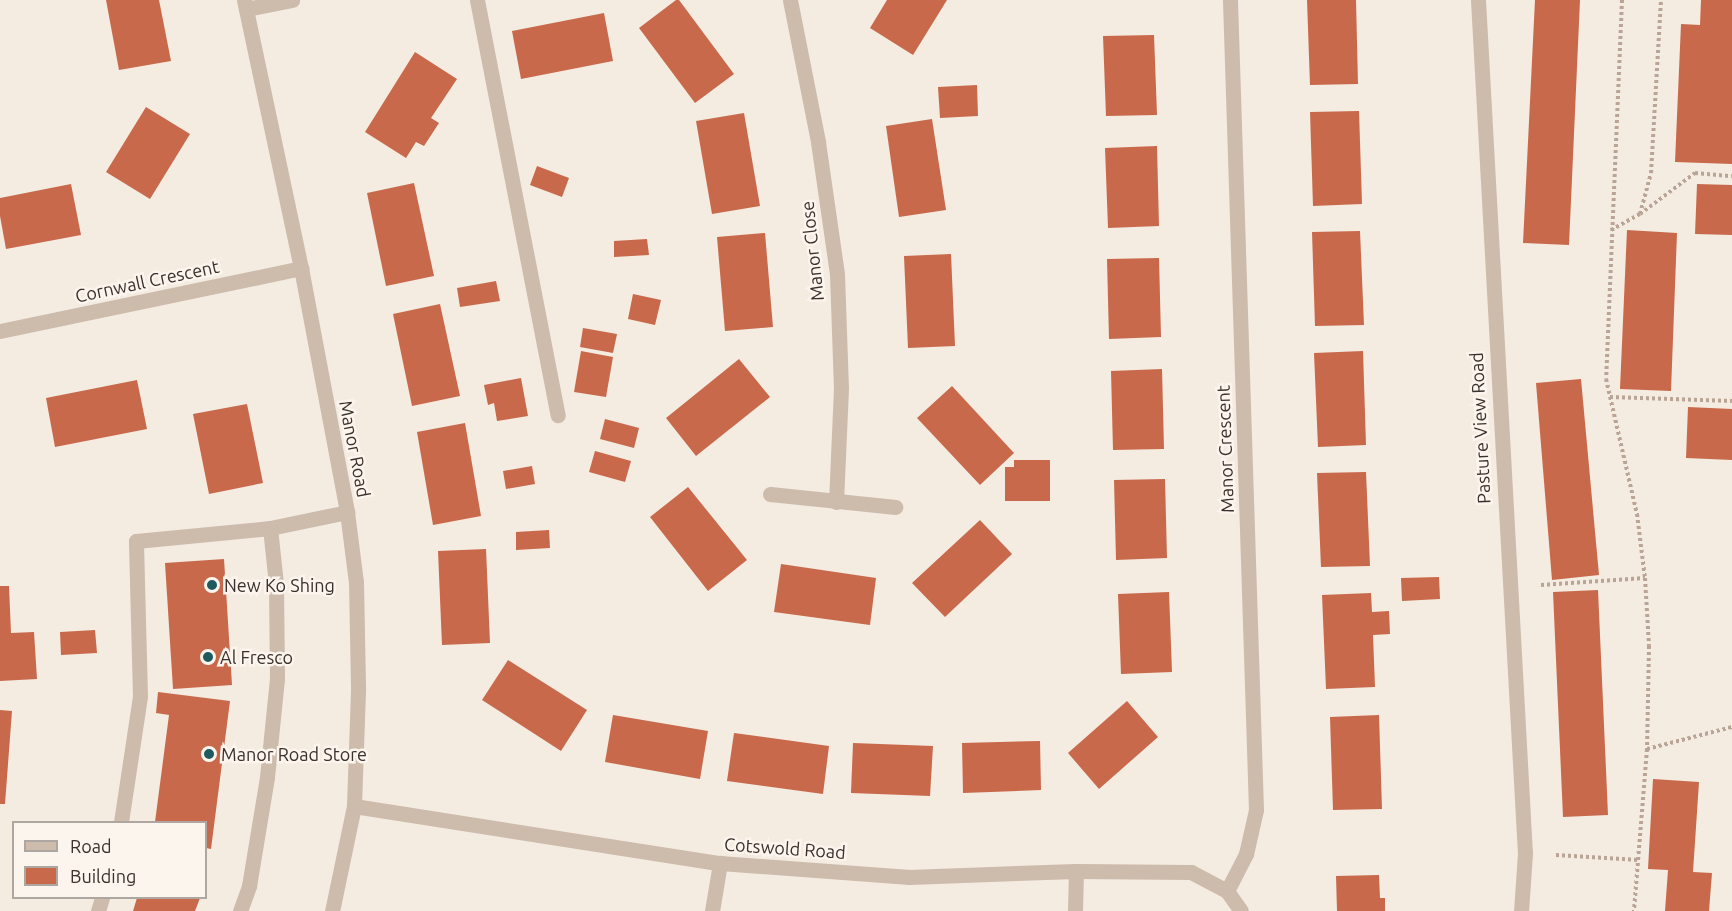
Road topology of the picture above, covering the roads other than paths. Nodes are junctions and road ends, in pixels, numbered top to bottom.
1 (292, 0) edge
2 (477, 0) edge
3 (790, 0) edge
4 (1230, 0) edge
5 (1478, 0) edge
6 (245, 4) edge
7 (301, 268) junction
8 (0, 331) edge
9 (558, 415) dead end
10 (770, 494) dead end
11 (836, 502) junction
12 (895, 507) dead end
13 (347, 512) junction
14 (270, 528) junction
15 (354, 806) junction
16 (121, 821) edge
17 (720, 863) junction
18 (1076, 872) junction
19 (1222, 886) junction
20 (240, 911) edge
21 (332, 911) edge
22 (712, 911) edge
23 (1075, 911) edge
24 (1241, 911) edge
25 (1521, 911) edge

1 - 6 street
2 - 9 street
3 - 11 street, Manor Close
4 - 19 street, Manor Crescent
5 - 25 street, Pasture View Road
6 - 7 street, Manor Road
7 - 8 street, Cornwall Crescent
7 - 13 street, Manor Road
10 - 11 street
11 - 12 street
13 - 14 street
13 - 15 street, Manor Road
14 - 16 street
14 - 20 street
15 - 17 street, Cotswold Road
15 - 21 street, Manor Road
17 - 18 street, Cotswold Road
17 - 22 street
18 - 19 street, Cotswold Road
18 - 23 street
19 - 24 street

